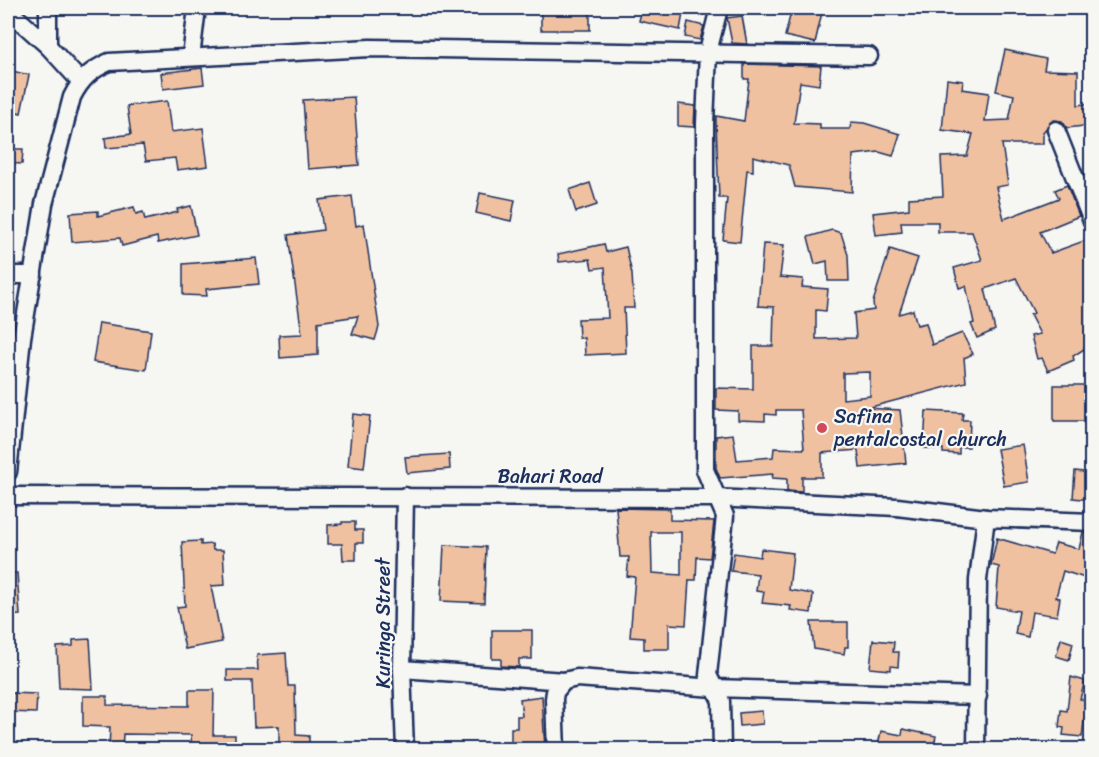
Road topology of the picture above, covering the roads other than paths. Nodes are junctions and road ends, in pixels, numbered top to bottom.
1 (48, 8) edge
2 (197, 8) edge
3 (719, 8) edge
4 (8, 10) edge
5 (48, 46) junction
6 (708, 52) junction
7 (869, 56) dead end
8 (191, 57) junction
9 (80, 81) junction
10 (1056, 130) dead end
11 (1092, 220) edge
12 (8, 275) edge
13 (33, 275) junction
14 (8, 472) edge
15 (8, 496) edge
16 (405, 496) junction
17 (715, 498) junction
18 (986, 518) junction
19 (1092, 522) edge
20 (402, 669) junction
21 (564, 681) junction
22 (714, 688) junction
23 (978, 696) junction
24 (405, 750) edge
25 (556, 750) edge
26 (722, 750) edge
27 (976, 750) edge

1 - 5 street
2 - 8 street
3 - 6 street
4 - 5 street
5 - 9 street
6 - 7 street
6 - 8 street
6 - 17 street
8 - 9 street
9 - 13 street
10 - 11 street
12 - 13 street
13 - 14 street
15 - 16 street, Bahari Road
16 - 17 street, Bahari Road
16 - 20 street, Kuringa Street
17 - 18 street, Bahari Road
17 - 22 street
18 - 19 street, Bahari Road
18 - 23 street
20 - 21 street
20 - 24 street, Kuringa Street
21 - 22 street
21 - 25 street
22 - 23 street
22 - 26 street
23 - 27 street

